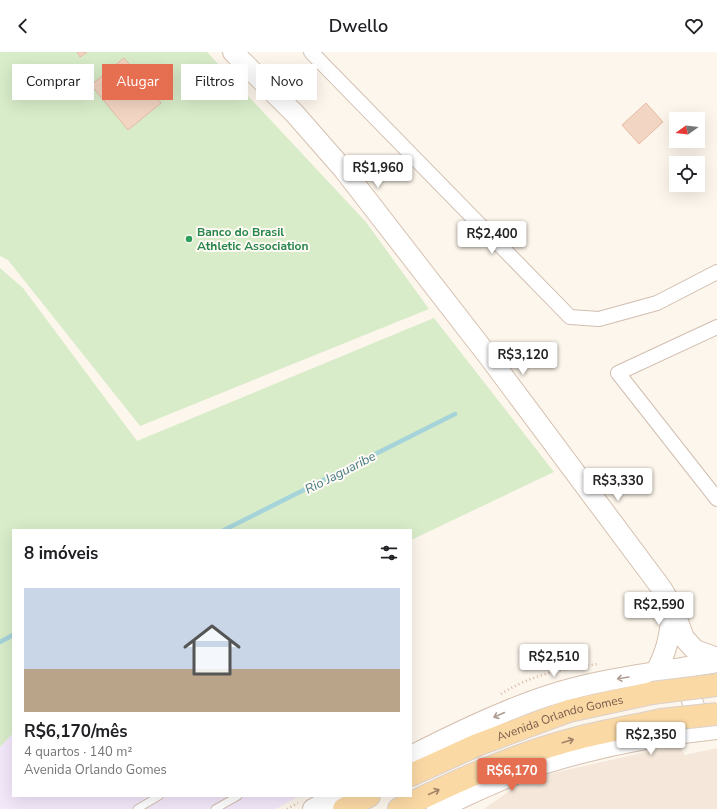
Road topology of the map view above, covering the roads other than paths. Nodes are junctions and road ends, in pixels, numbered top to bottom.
1 (233, 52) edge
2 (311, 52) edge
3 (717, 272) edge
4 (717, 327) edge
5 (717, 499) edge
6 (673, 608) junction
7 (717, 658) edge
8 (717, 662) edge
9 (685, 668) junction
10 (654, 683) junction
11 (717, 685) edge
12 (716, 724) edge
13 (412, 755) edge
14 (412, 775) edge
15 (483, 788) junction
16 (157, 797) edge
17 (236, 797) edge
18 (335, 797) edge
19 (367, 797) edge
20 (137, 809) edge
21 (214, 809) edge
22 (314, 809) edge
23 (344, 809) edge
24 (398, 809) edge
25 (437, 809) edge
26 (451, 809) edge

1 - 6 main road
2 - 3 street
4 - 5 street
6 - 7 main road
6 - 9 main road
6 - 10 main road
8 - 9 main road, Avenida Orlando Gomes
9 - 10 main road, Avenida Orlando Gomes
9 - 12 main road
10 - 11 main road, Avenida Orlando Gomes, bridge
10 -> 13 main road, Avenida Orlando Gomes
10 - 14 main road, Avenida Orlando Gomes
12 - 15 main road
24 -> 12 main road, Avenida Orlando Gomes, bridge
15 - 25 main road
15 - 26 street
16 - 20 lane
17 - 21 lane
18 - 22 main road
19 - 23 main road

